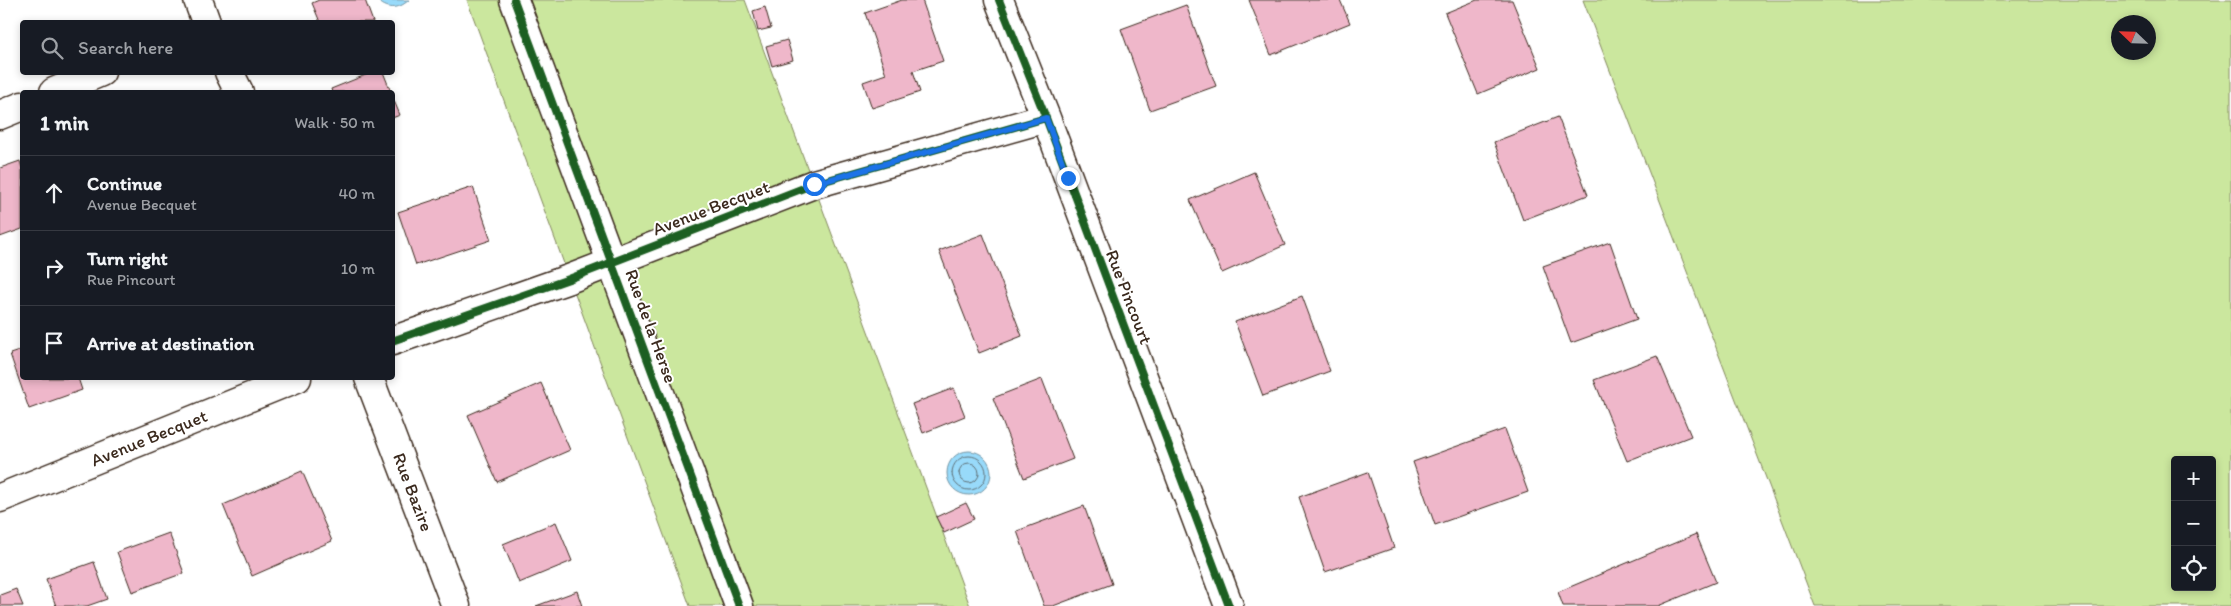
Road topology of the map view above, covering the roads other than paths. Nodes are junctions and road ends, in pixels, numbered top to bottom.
1 (198, 0) edge
2 (514, 0) edge
3 (999, 0) edge
4 (205, 20) edge
5 (94, 75) edge
6 (230, 75) edge
7 (59, 90) edge
8 (238, 90) edge
9 (20, 107) edge
10 (0, 115) edge
11 (1046, 118) junction
12 (612, 263) junction
13 (395, 340) edge
14 (292, 380) edge
15 (370, 380) edge
16 (0, 498) edge
17 (456, 606) edge
18 (739, 606) edge
19 (1229, 606) edge

1 - 4 street
2 - 12 street, Rue de la Herse
3 - 11 street, Rue Pincourt
5 - 7 street
6 - 8 street
9 - 10 street
11 - 12 street, Avenue Becquet
11 - 19 street, Rue Pincourt
12 - 13 street, Avenue Becquet
12 - 18 street, Rue de la Herse
14 - 16 street, Avenue Becquet
15 - 17 street, Rue Bazire

